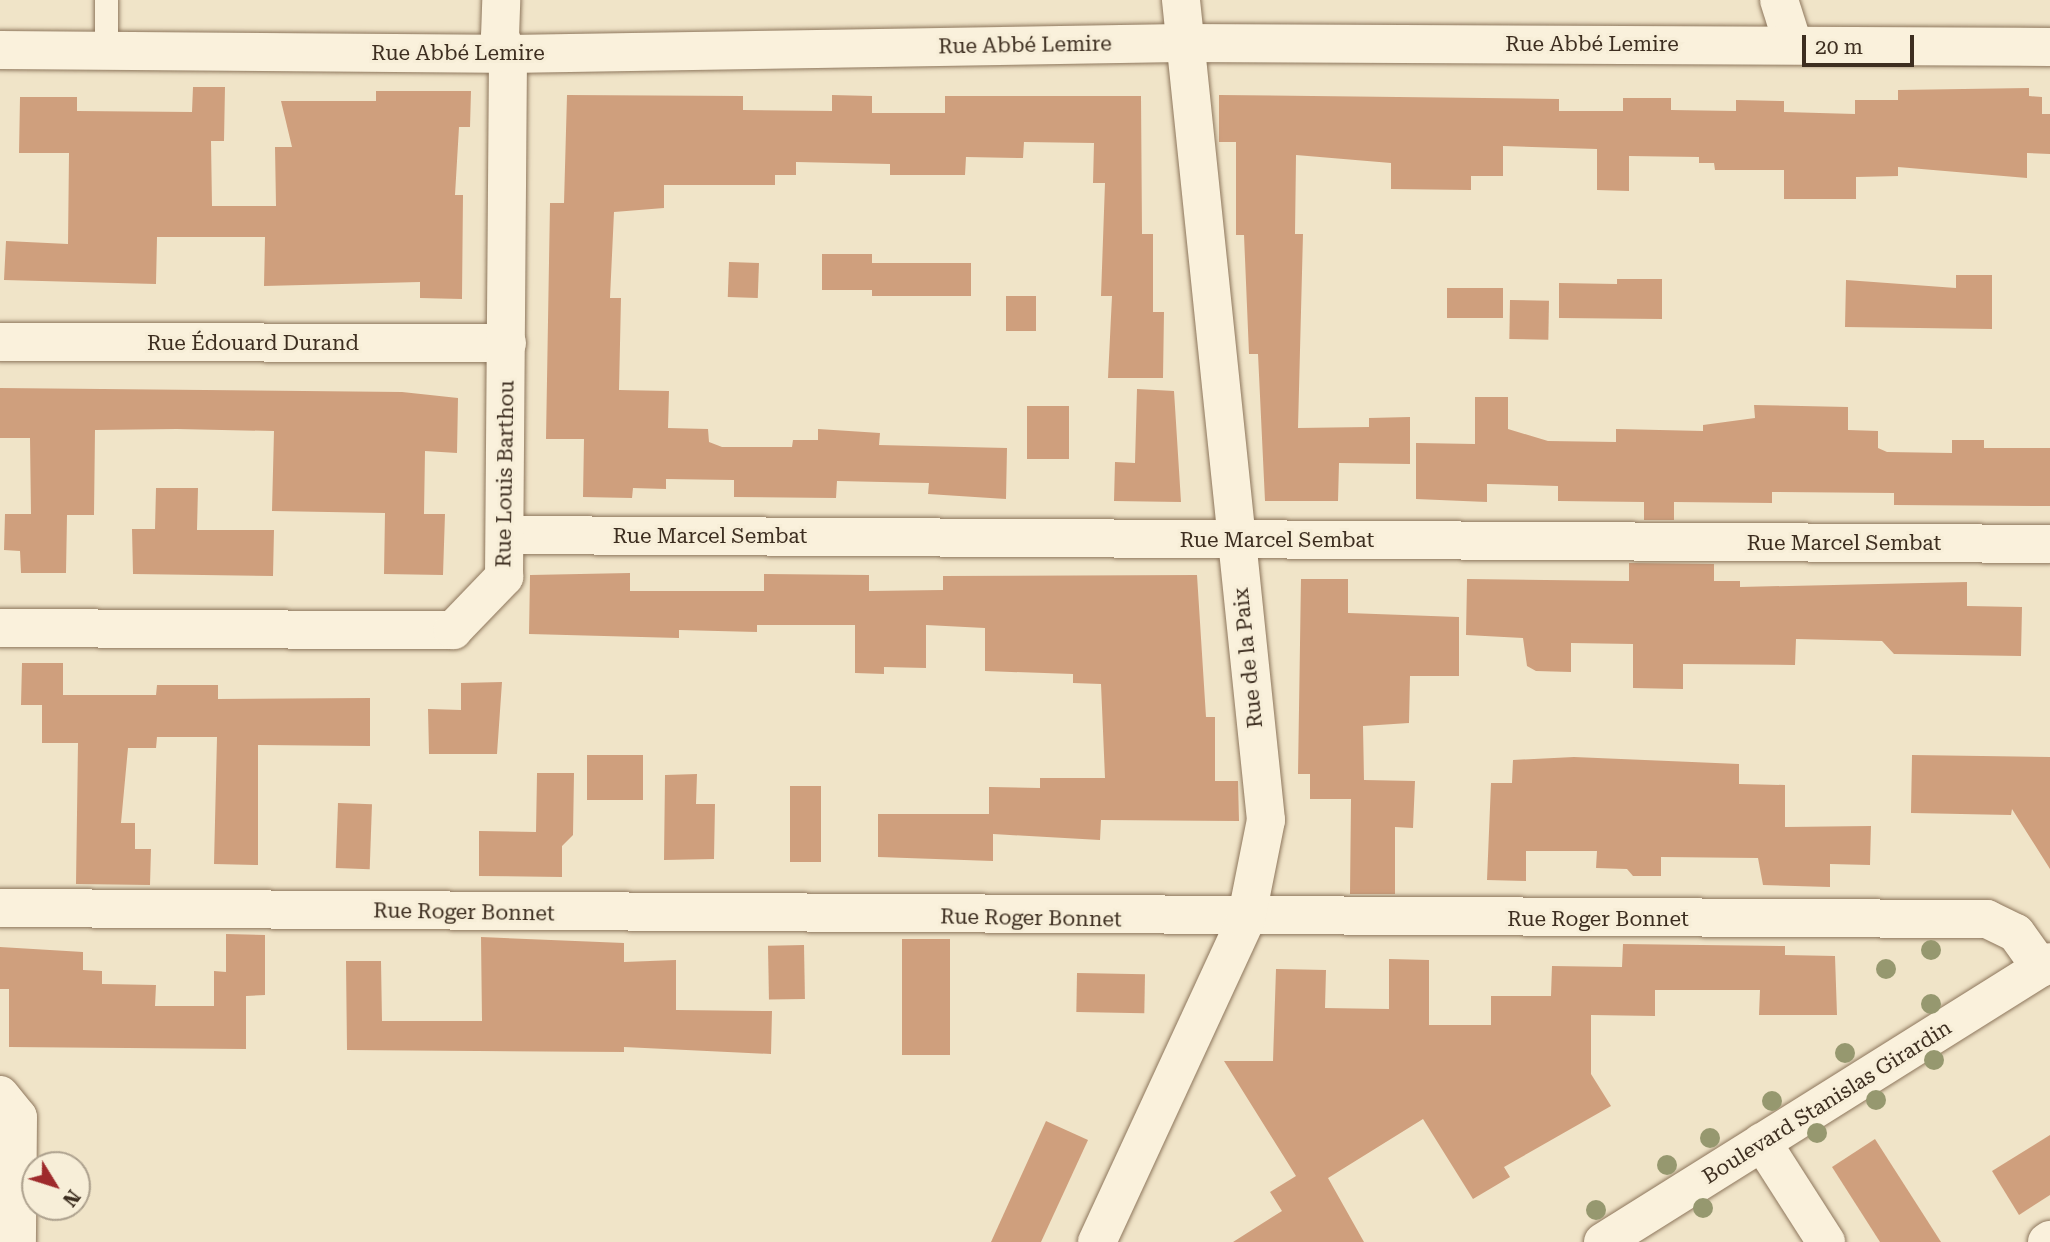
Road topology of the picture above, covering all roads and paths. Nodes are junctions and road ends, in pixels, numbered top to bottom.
1 (106, 0) edge
2 (501, 0) edge
3 (1181, 0) edge
4 (1779, 0) edge
5 (1181, 43) junction
6 (1793, 44) junction
7 (2050, 47) edge
8 (0, 50) edge
9 (106, 52) junction
10 (508, 54) junction
11 (0, 342) edge
12 (507, 344) junction
13 (505, 535) junction
14 (1235, 540) junction
15 (2050, 544) edge
16 (0, 628) edge
17 (0, 908) edge
18 (1246, 920) junction
19 (2046, 965) edge
20 (0, 1095) edge
21 (1762, 1142) junction
22 (17, 1242) edge
23 (1097, 1242) edge
24 (1603, 1242) edge
25 (1826, 1242) edge

1 - 9 lane
2 - 10 street, Rue Louis Barthou
3 - 5 street, Rue de la Paix
4 - 6 street
5 - 6 street, Rue Abbé Lemire
5 - 10 street, Rue Abbé Lemire
5 - 14 street, Rue de la Paix
6 - 7 street, Rue Abbé Lemire
8 - 9 street, Rue Abbé Lemire
9 - 10 street, Rue Abbé Lemire
10 - 12 street, Rue Louis Barthou
11 - 12 street, Rue Édouard Durand
12 - 13 street, Rue Louis Barthou
13 - 14 street, Rue Marcel Sembat
13 - 16 street, Rue Louis Barthou
14 - 15 street, Rue Marcel Sembat
14 - 18 street, Rue de la Paix
17 - 18 street, Rue Roger Bonnet
18 - 19 street, Rue Roger Bonnet
18 - 23 street, Rue de la Paix
19 - 21 street, Boulevard Stanislas Girardin
20 - 22 street
21 - 24 street, Boulevard Stanislas Girardin
21 - 25 street

